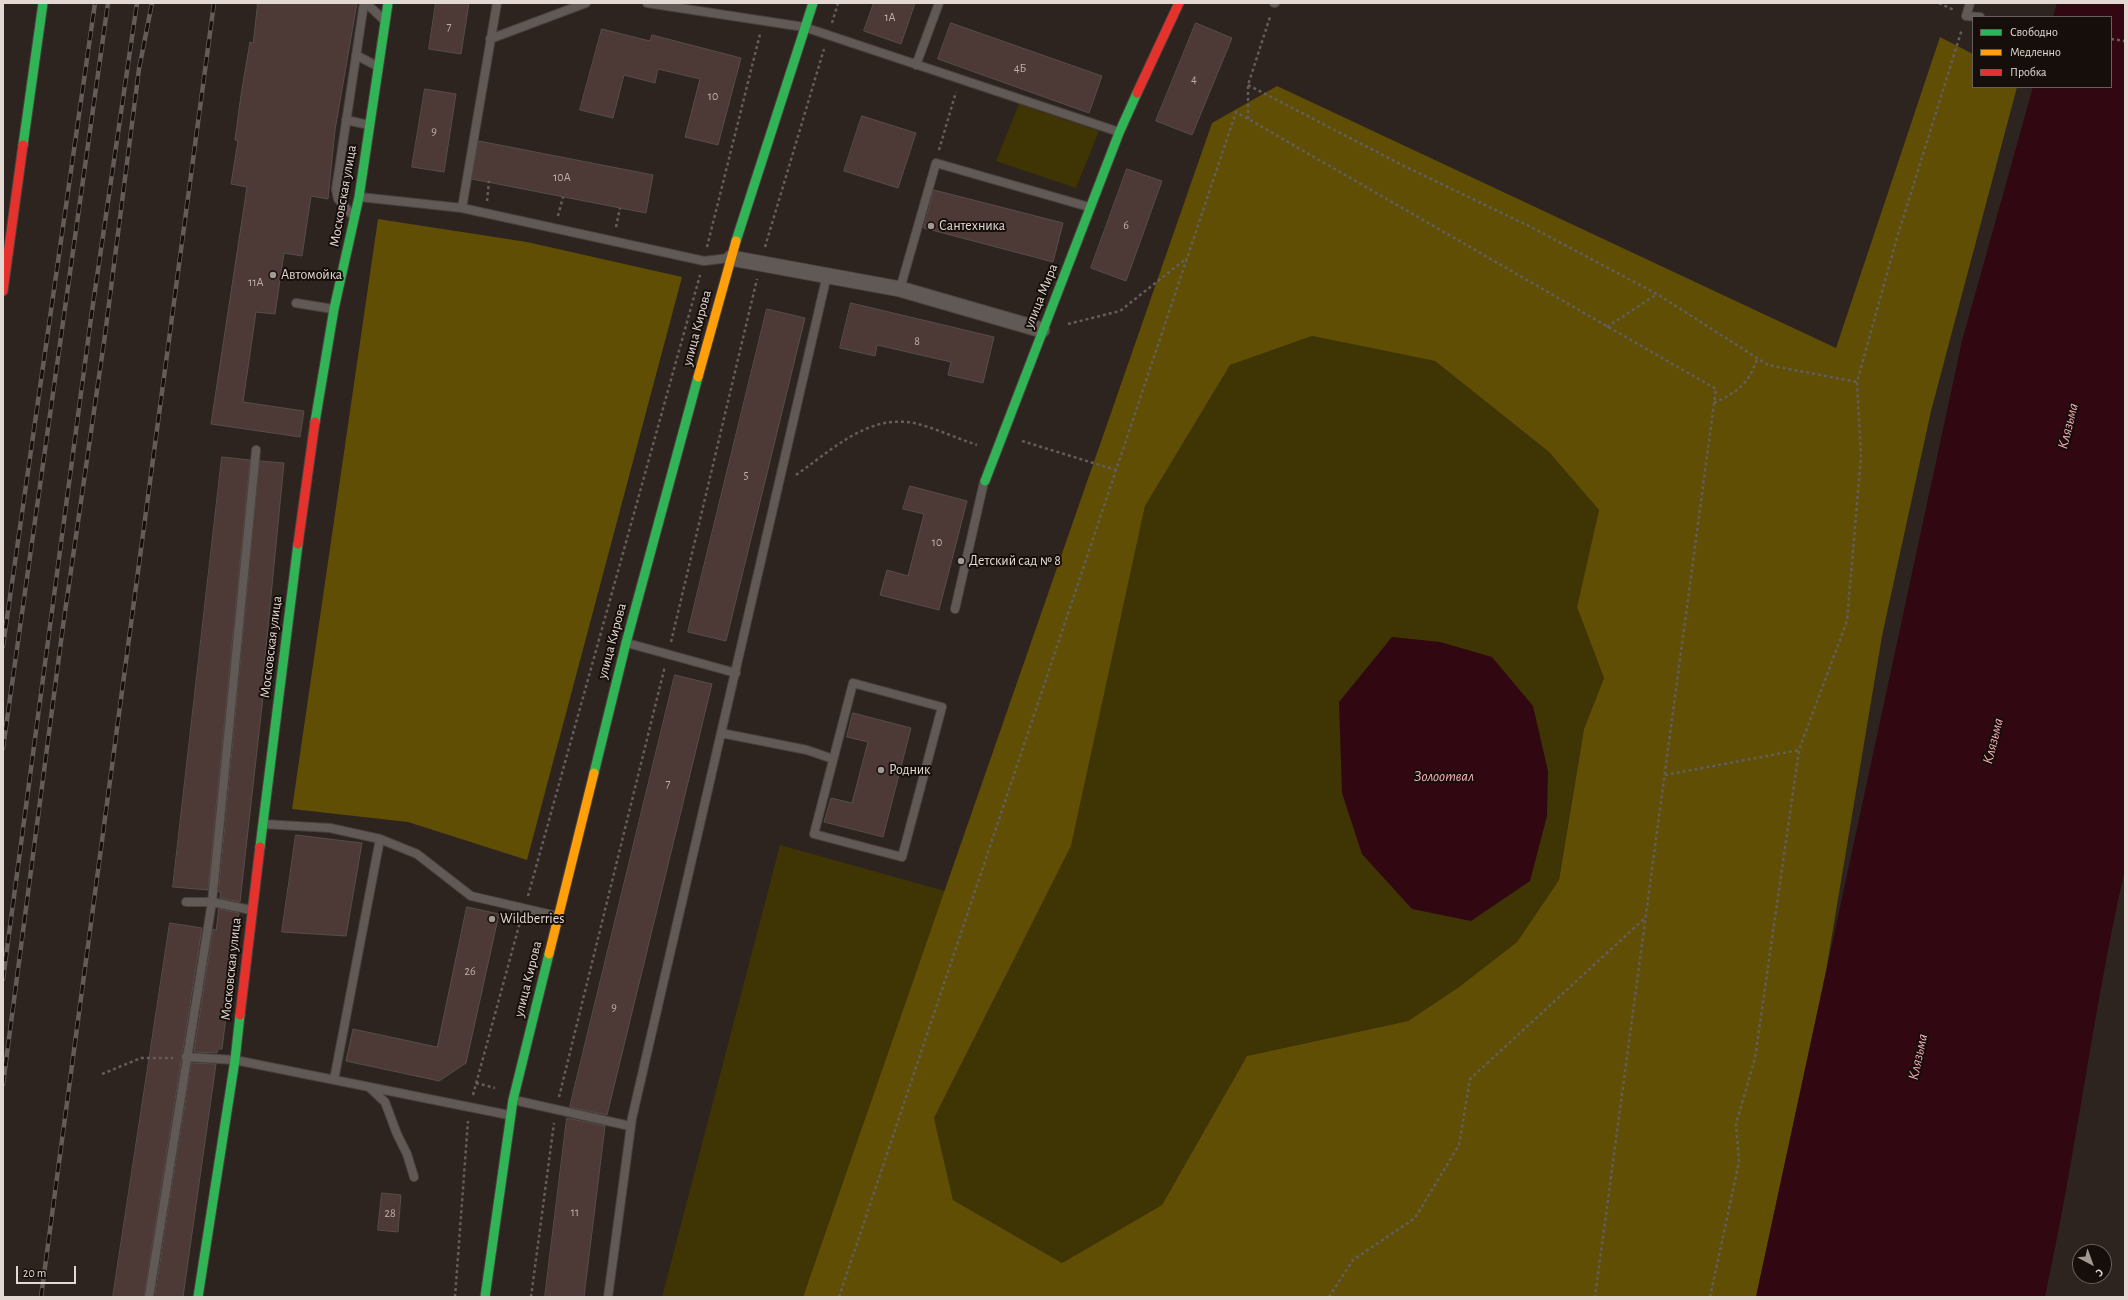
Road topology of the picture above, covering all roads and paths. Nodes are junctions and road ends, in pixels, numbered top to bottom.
1 (43, 3) edge
2 (365, 3) edge
3 (388, 3) edge
4 (497, 3) edge
5 (586, 3) edge
6 (647, 3) edge
7 (813, 3) edge
8 (939, 3) edge
9 (1179, 3) edge
10 (1274, 3) edge
11 (1970, 3) edge
12 (1966, 16) junction
13 (1972, 16) edge
14 (385, 20) junction
15 (763, 21) junction
16 (804, 27) junction
17 (490, 39) junction
18 (2112, 39) edge
19 (2125, 41) edge
20 (356, 55) junction
21 (916, 65) junction
22 (378, 67) junction
23 (959, 80) junction
24 (1248, 85) junction
25 (1248, 119) junction
26 (346, 120) junction
27 (370, 125) junction
28 (1119, 133) junction
29 (936, 163) junction
30 (489, 181) dead end
31 (359, 197) junction
32 (562, 197) dead end
33 (462, 208) junction
34 (620, 208) dead end
35 (1091, 208) junction
36 (486, 213) junction
37 (355, 217) junction
38 (554, 228) junction
39 (613, 241) junction
40 (1188, 257) junction
41 (731, 258) junction
42 (704, 261) junction
43 (827, 275) junction
44 (900, 289) junction
45 (3, 291) edge
46 (1658, 294) junction
47 (296, 303) dead end
48 (334, 309) junction
49 (1607, 327) junction
50 (1042, 330) junction
51 (1757, 359) junction
52 (1857, 382) junction
53 (1714, 404) junction
54 (1002, 435) junction
55 (256, 450) dead end
56 (995, 452) junction
57 (1116, 470) junction
58 (985, 481) joint
59 (779, 487) junction
60 (955, 609) dead end
61 (626, 643) junction
62 (736, 673) junction
63 (721, 733) junction
64 (1799, 750) junction
65 (833, 759) junction
66 (1665, 775) junction
67 (262, 824) junction
68 (380, 839) junction
69 (186, 902) dead end
70 (212, 902) junction
71 (524, 908) junction
72 (252, 910) junction
73 (557, 916) junction
74 (1646, 916) junction
75 (186, 1058) junction
76 (235, 1060) junction
77 (102, 1074) dead end
78 (334, 1080) junction
79 (369, 1087) junction
80 (513, 1100) junction
81 (469, 1107) junction
82 (510, 1115) junction
83 (630, 1126) junction
84 (414, 1177) dead end
85 (149, 1297) edge
86 (198, 1297) edge
87 (455, 1297) edge
88 (485, 1297) edge
89 (608, 1297) edge
90 (839, 1297) edge
91 (1328, 1297) edge
92 (1595, 1297) edge
93 (1710, 1297) edge

1 - 45 street
2 - 14 lane
2 - 20 lane
3 - 14 street, Московская улица
4 - 17 lane
5 - 17 lane
6 - 15 lane
7 - 16 street, улица Кирова
8 - 21 lane
9 - 28 street, улица Мира
10 - 24 path
11 - 12 lane
12 - 13 lane
12 - 52 path
14 - 22 street, Московская улица
15 - 16 lane
15 - 42 path
16 - 21 lane
16 - 41 street, улица Кирова
17 - 33 lane
18 - 19 path
20 - 22 lane
20 - 26 lane
21 - 23 lane
22 - 27 street, Московская улица
23 - 28 lane
23 - 29 path
24 - 25 path
24 - 46 path
25 - 40 path
25 - 49 path
26 - 27 lane
26 - 37 lane
27 - 31 street, Московская улица
28 - 35 street, улица Мира
29 - 35 lane
29 - 44 lane
30 - 36 path
31 - 33 lane
31 - 37 street, Московская улица
32 - 38 path
33 - 36 lane
34 - 39 path
35 - 50 street, улица Мира
36 - 38 lane
37 - 48 street, Московская улица
38 - 39 lane
39 - 42 lane
40 - 50 path
40 - 57 path
41 - 42 lane
41 - 43 street
41 - 61 street, улица Кирова
42 - 71 path
43 - 44 street
43 - 59 lane
44 - 50 street
46 - 49 path
46 - 51 path
47 - 48 lane
48 - 67 street, Московская улица
49 - 53 path
50 - 54 street, улица Мира
51 - 52 path
51 - 53 path
52 - 64 path
53 - 66 path
54 - 56 street, улица Мира
54 - 57 path
55 - 70 lane
56 - 58 street, улица Мира
56 - 59 path
57 - 90 path
58 - 60 lane, улица Мира
59 - 62 lane
61 - 62 lane
61 - 73 street, улица Кирова
62 - 63 lane
63 - 65 lane
63 - 83 lane
64 - 66 path
64 - 93 path
65 - 65 lane
66 - 74 path
67 - 68 lane
67 - 72 street, Московская улица
68 - 71 lane
68 - 78 lane
69 - 70 lane
70 - 72 lane
70 - 75 lane
71 - 73 lane
71 - 81 path
72 - 76 street, Московская улица
73 - 80 street, улица Кирова
74 - 91 path
74 - 92 path
75 - 76 lane
75 - 77 path
75 - 85 lane
76 - 78 lane
76 - 86 street, Московская улица
78 - 79 lane
79 - 81 lane
79 - 84 lane
80 - 82 street, улица Кирова
80 - 83 lane
81 - 82 lane
81 - 87 path
82 - 88 street, улица Кирова
83 - 89 lane

